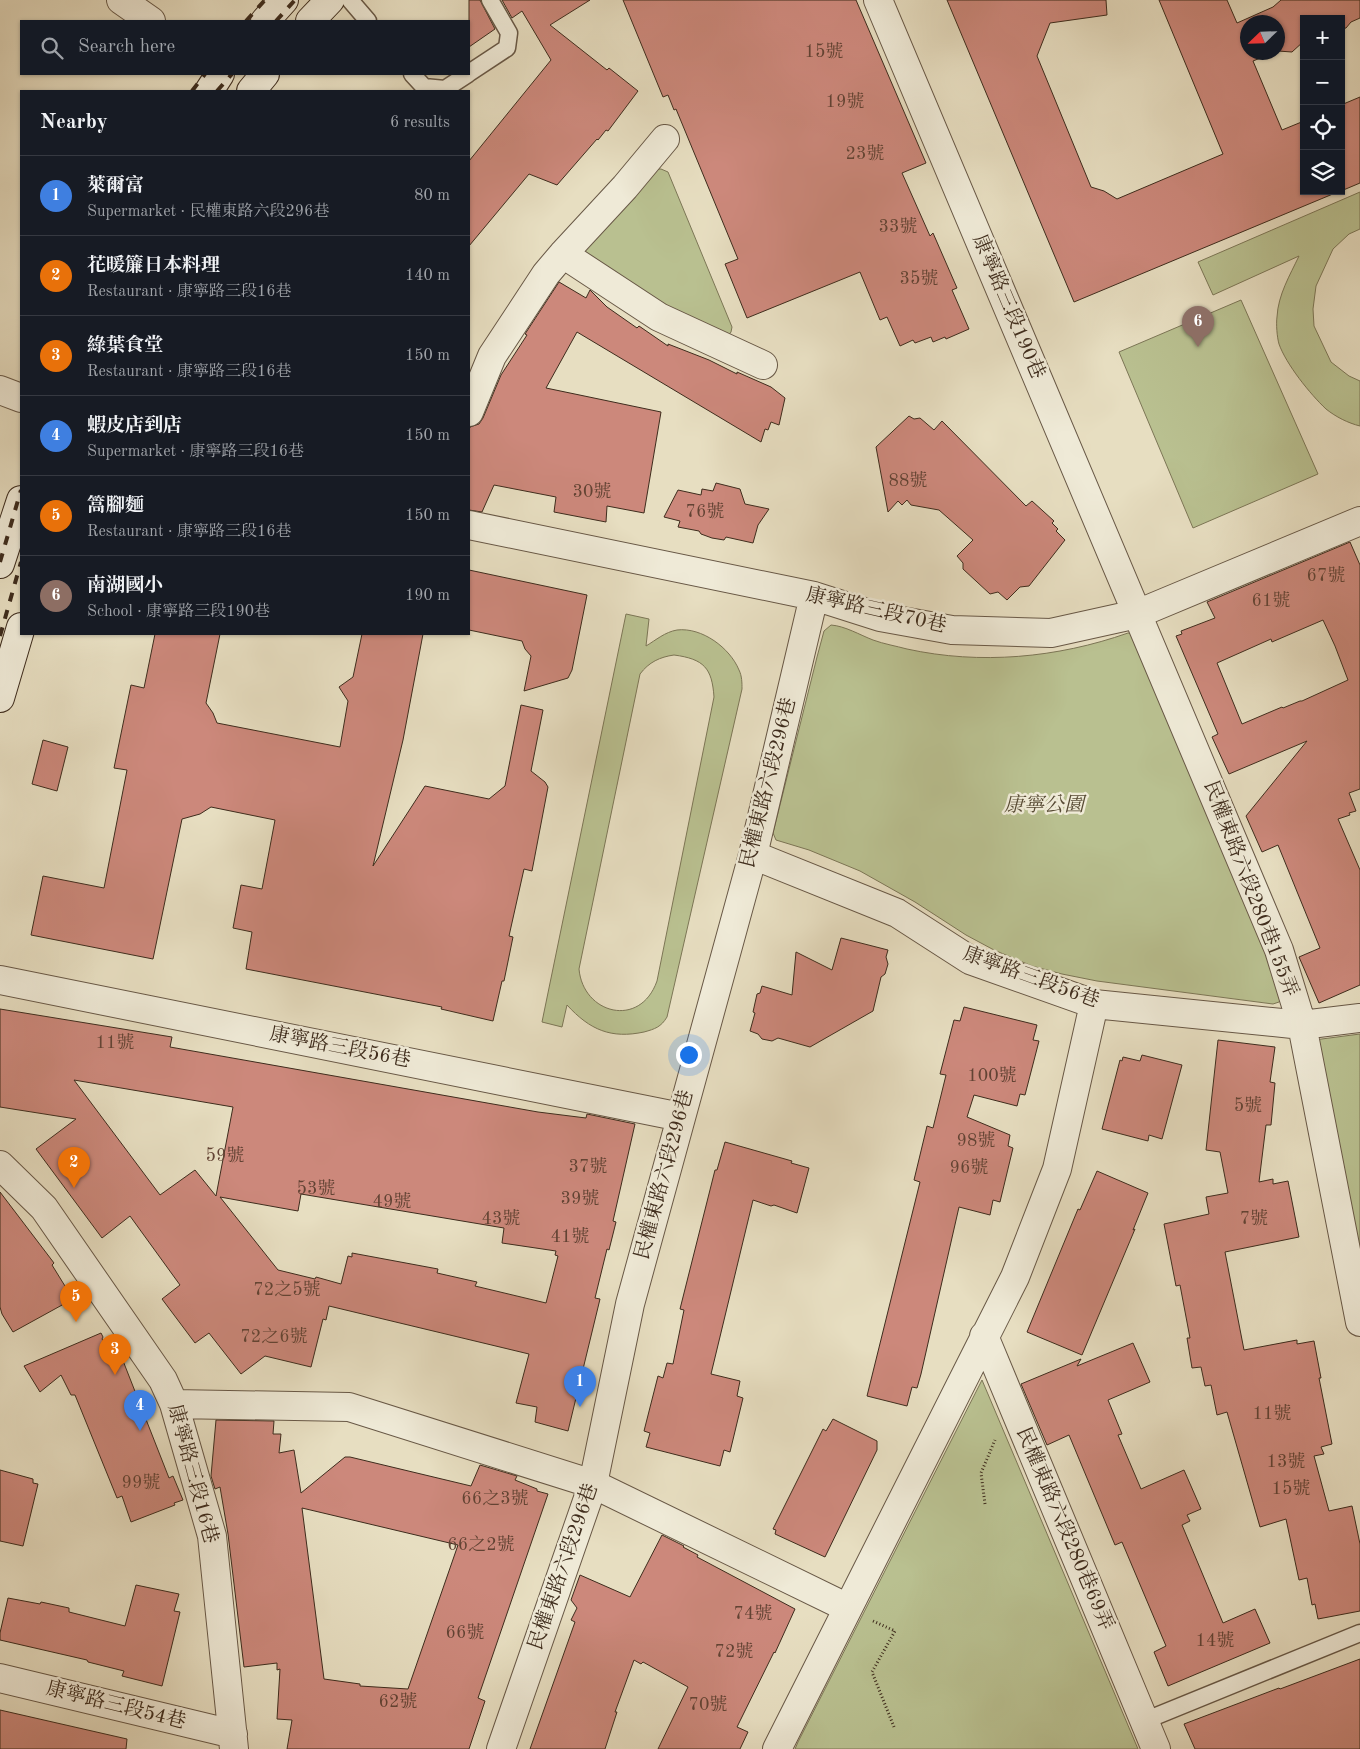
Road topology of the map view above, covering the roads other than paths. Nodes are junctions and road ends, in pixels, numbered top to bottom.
1 (121, 0) edge
2 (284, 0) edge
3 (350, 0) edge
4 (490, 0) edge
5 (878, 0) edge
6 (150, 20) edge
7 (266, 20) edge
8 (367, 20) edge
9 (470, 72) edge
10 (219, 75) edge
11 (264, 75) edge
12 (413, 75) edge
13 (465, 75) edge
14 (210, 90) edge
15 (252, 90) edge
16 (665, 139) dead end
17 (563, 254) junction
18 (763, 364) dead end
19 (0, 390) edge
20 (20, 398) edge
21 (470, 410) edge
22 (20, 503) edge
23 (1360, 520) edge
24 (470, 525) edge
25 (0, 564) edge
26 (814, 596) junction
27 (1138, 614) junction
28 (20, 630) edge
29 (0, 698) edge
30 (753, 854) junction
31 (0, 980) edge
32 (1094, 1004) junction
33 (1360, 1018) edge
34 (1302, 1025) junction
35 (680, 1117) junction
36 (0, 1165) edge
37 (1360, 1322) edge
38 (984, 1336) junction
39 (174, 1404) junction
40 (593, 1484) junction
41 (848, 1608) junction
42 (1360, 1633) edge
43 (0, 1678) edge
44 (1144, 1721) junction
45 (233, 1742) edge
46 (501, 1749) edge
47 (778, 1749) edge
48 (1156, 1749) edge

1 - 6 street
2 - 7 street
3 - 8 lane
4 - 9 lane
5 - 27 street, 康寧路三段190巷
10 - 14 street
11 - 15 street
12 - 13 lane
16 - 17 street
17 - 18 street
17 - 21 street
19 - 20 street
22 - 25 street
23 - 27 street, 康寧路三段70巷
24 - 26 street, 康寧路三段70巷
26 - 27 street, 康寧路三段70巷
26 - 30 street, 民權東路六段296巷
27 - 34 street, 民權東路六段280巷155弄
28 - 29 street
30 - 32 street, 康寧路三段56巷
30 - 35 street, 民權東路六段296巷
31 - 35 street, 康寧路三段56巷
32 - 34 street, 康寧路三段56巷
32 - 38 street
33 - 34 street, 康寧路三段56巷
34 - 37 street, 民權東路六段280巷155弄
35 - 40 street, 民權東路六段296巷
36 - 39 street, 康寧路三段16巷
38 - 41 street
38 - 44 street, 民權東路六段280巷69弄
39 - 40 street
39 - 45 street, 康寧路三段16巷
40 - 41 street
40 - 46 street, 民權東路六段296巷
41 - 47 street
42 - 44 lane
43 - 45 street, 康寧路三段54巷
44 - 48 street, 民權東路六段280巷69弄

